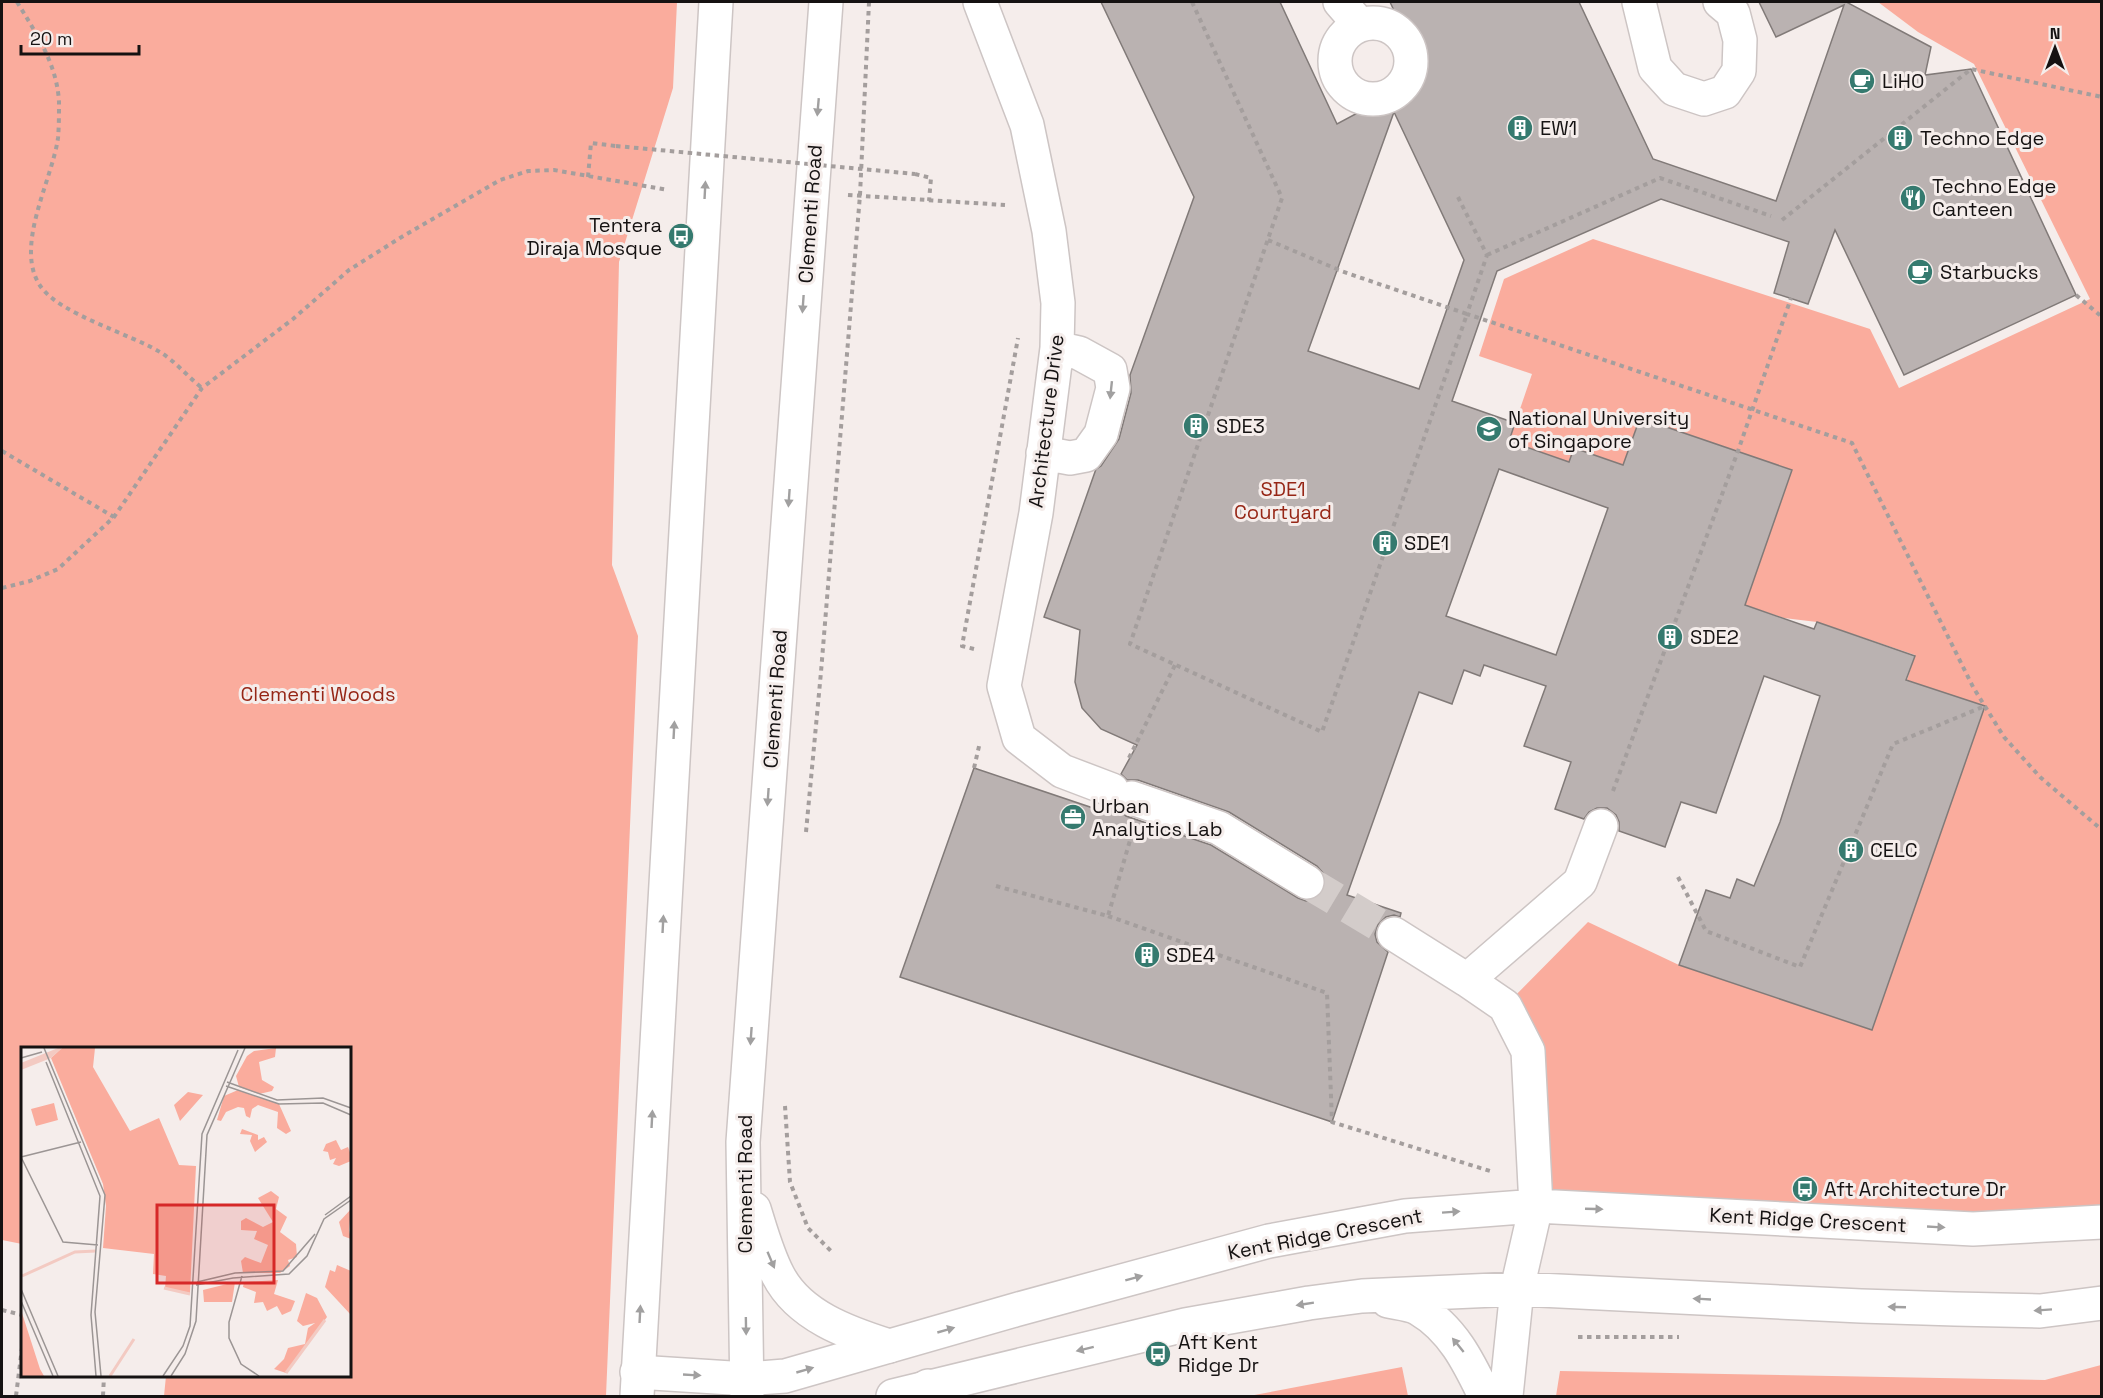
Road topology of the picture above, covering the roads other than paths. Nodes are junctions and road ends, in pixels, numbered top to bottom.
1 (716, 2) edge
2 (826, 2) edge
3 (980, 2) edge
4 (1639, 2) edge
5 (1720, 2) edge
6 (1057, 348) junction
7 (1043, 453) junction
8 (1601, 826) road end
9 (1307, 882) tunnel mouth
10 (1394, 934) tunnel mouth
11 (1467, 980) junction
12 (743, 1142) junction
13 (1536, 1206) junction
14 (2102, 1222) edge
15 (1517, 1289) junction
16 (1362, 1296) junction
17 (2102, 1304) edge
18 (889, 1346) junction
19 (637, 1384) edge
20 (747, 1388) edge
21 (920, 1391) edge
22 (893, 1396) edge
23 (1485, 1396) edge
24 (1506, 1396) edge

19 -> 1 street
2 -> 12 street, Clementi Road
3 - 6 street, Architecture Drive
4 - 5 street
6 - 7 street, Architecture Drive
6 -> 7 street
7 - 9 street, Architecture Drive
8 - 11 street
10 - 11 street
11 - 13 street
12 -> 18 street
12 -> 20 street, Clementi Road
13 -> 14 street, Kent Ridge Crescent
13 - 15 street
18 -> 13 street, Kent Ridge Crescent
15 - 16 street
17 -> 15 street
15 - 24 street
16 -> 21 street
23 -> 16 street
20 -> 18 street, Kent Ridge Crescent
19 -> 20 street, Kent Ridge Crescent
21 - 22 street

